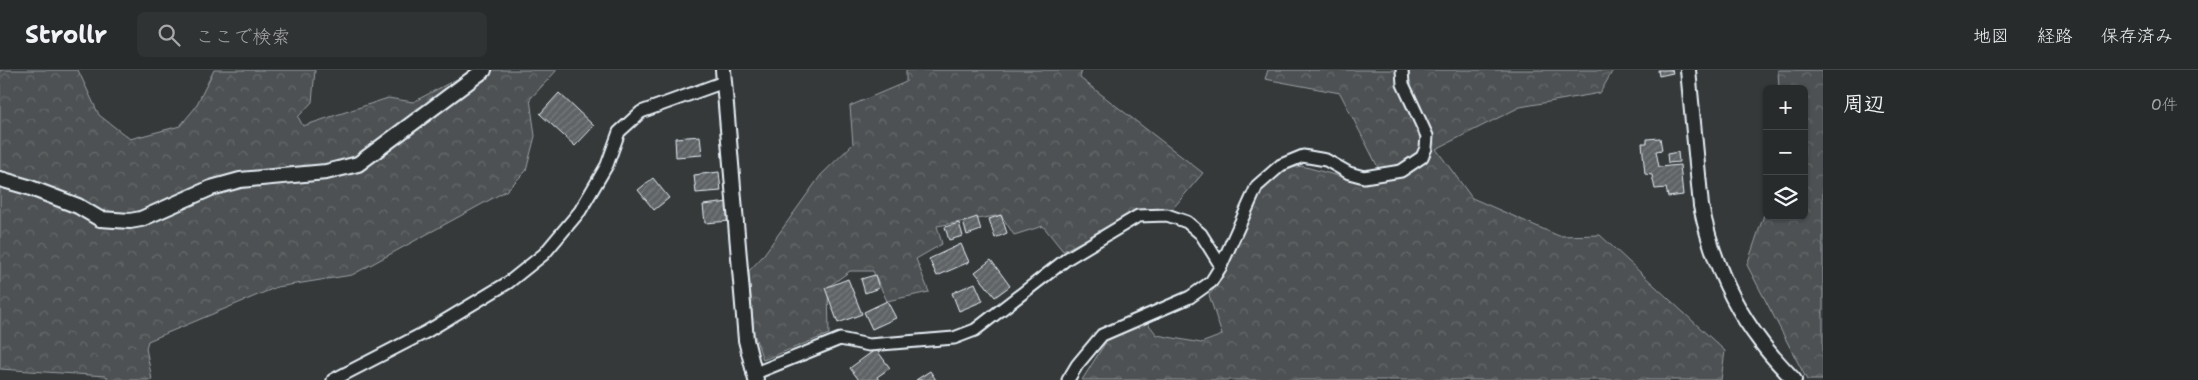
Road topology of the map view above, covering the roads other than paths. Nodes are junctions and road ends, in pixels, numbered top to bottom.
1 (484, 70) edge
2 (1402, 70) edge
3 (1688, 70) edge
4 (723, 76) edge
5 (0, 179) edge
6 (1221, 266) junction
7 (755, 377) edge
8 (333, 380) edge
9 (1068, 380) edge
10 (1794, 380) edge

1 - 5 street
2 - 6 street
3 - 10 street
4 - 7 street
4 - 8 street
6 - 7 street
6 - 9 street

